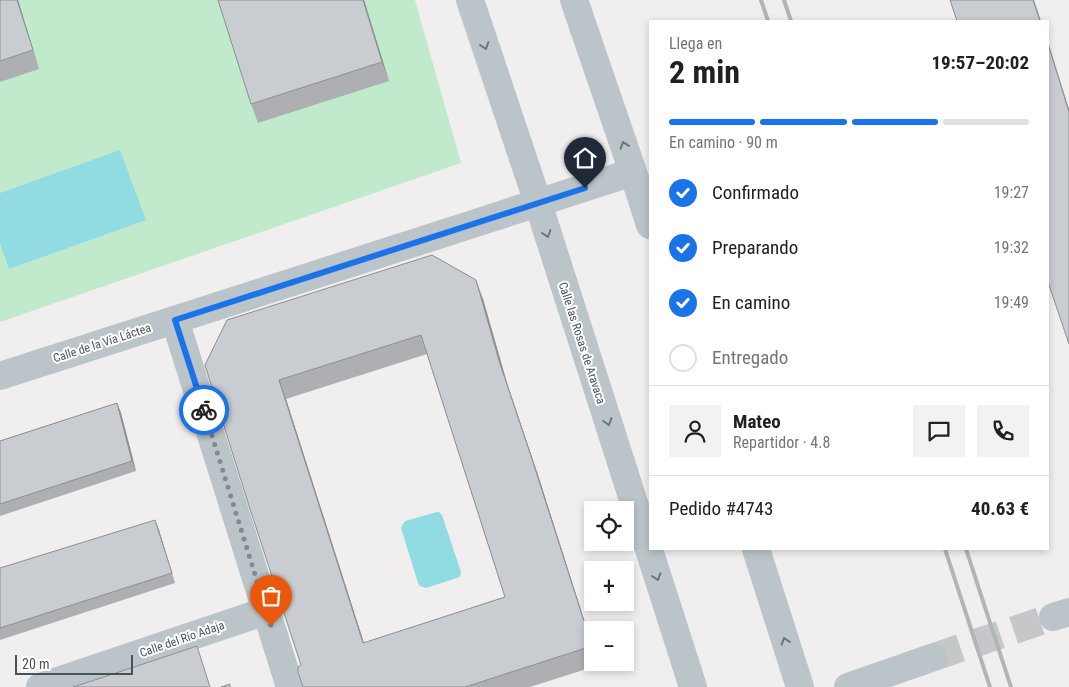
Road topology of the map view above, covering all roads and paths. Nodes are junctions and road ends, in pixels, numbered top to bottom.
1 (470, 0) edge
2 (574, 0) edge
3 (633, 172) junction
4 (538, 203) junction
5 (649, 222) edge
6 (175, 320) junction
7 (0, 376) edge
8 (649, 550) edge
9 (649, 550) edge
10 (756, 550) edge
11 (266, 611) junction
12 (934, 657) tunnel mouth
13 (40, 687) edge
14 (290, 687) edge
15 (693, 687) edge
16 (800, 687) edge
17 (848, 687) edge

1 -> 4 street, Calle las Rosas de Aravaca
3 -> 2 street
3 - 4 street, Calle de la Vía Láctea
3 - 5 street
4 - 6 street, Calle de la Vía Láctea
4 -> 8 street, Calle las Rosas de Aravaca
6 - 7 street, Calle de la Vía Láctea
6 - 11 street
9 -> 15 street, Calle las Rosas de Aravaca
16 -> 10 street
11 - 13 street, Calle del Río Adaja
11 - 14 street
12 - 17 street

